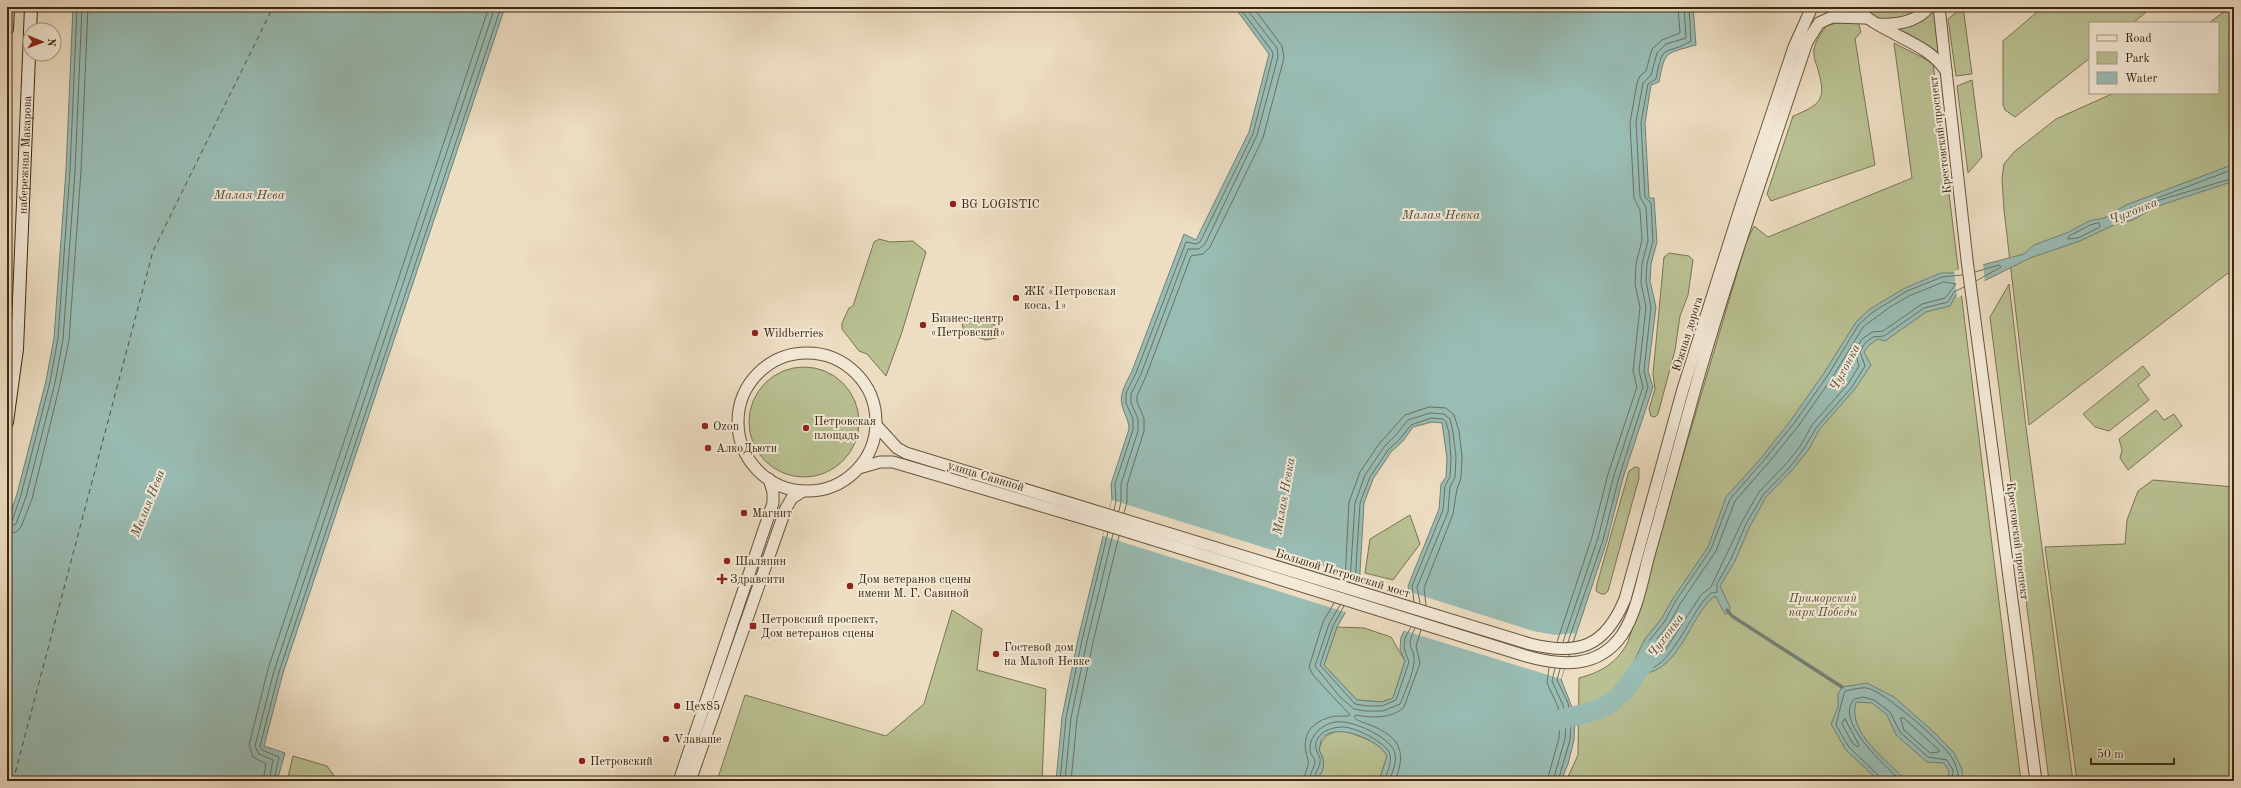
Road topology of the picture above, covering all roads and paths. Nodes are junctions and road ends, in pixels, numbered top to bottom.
1 (8, 7) edge
2 (31, 7) edge
3 (1812, 7) edge
4 (1856, 7) edge
5 (1929, 7) edge
6 (1939, 7) edge
7 (1865, 18) junction
8 (1876, 24) junction
9 (7, 29) edge
10 (1946, 71) junction
11 (7, 422) edge
12 (876, 425) junction
13 (858, 468) junction
14 (769, 479) junction
15 (803, 491) junction
16 (1109, 514) joint
17 (1106, 525) joint
18 (1570, 650) joint
19 (1566, 664) joint
20 (678, 781) edge
21 (690, 781) edge
22 (2036, 781) edge

1 - 9 main road
2 - 11 main road, набережная Макарова
3 - 18 street, Южная дорога
4 - 7 street
5 - 8 street
6 - 10 street, Крестовский проспект
7 - 8 street
7 - 19 street, Южная дорога
8 - 10 street
10 - 22 street, Крестовский проспект
12 - 13 street
12 - 14 street
12 - 16 street, улица Савиной
13 - 15 street
13 - 17 street, улица Савиной
14 - 15 street
14 - 20 street
15 - 21 street
16 - 18 street, Большой Петровский мост
17 - 19 street, Большой Петровский мост

